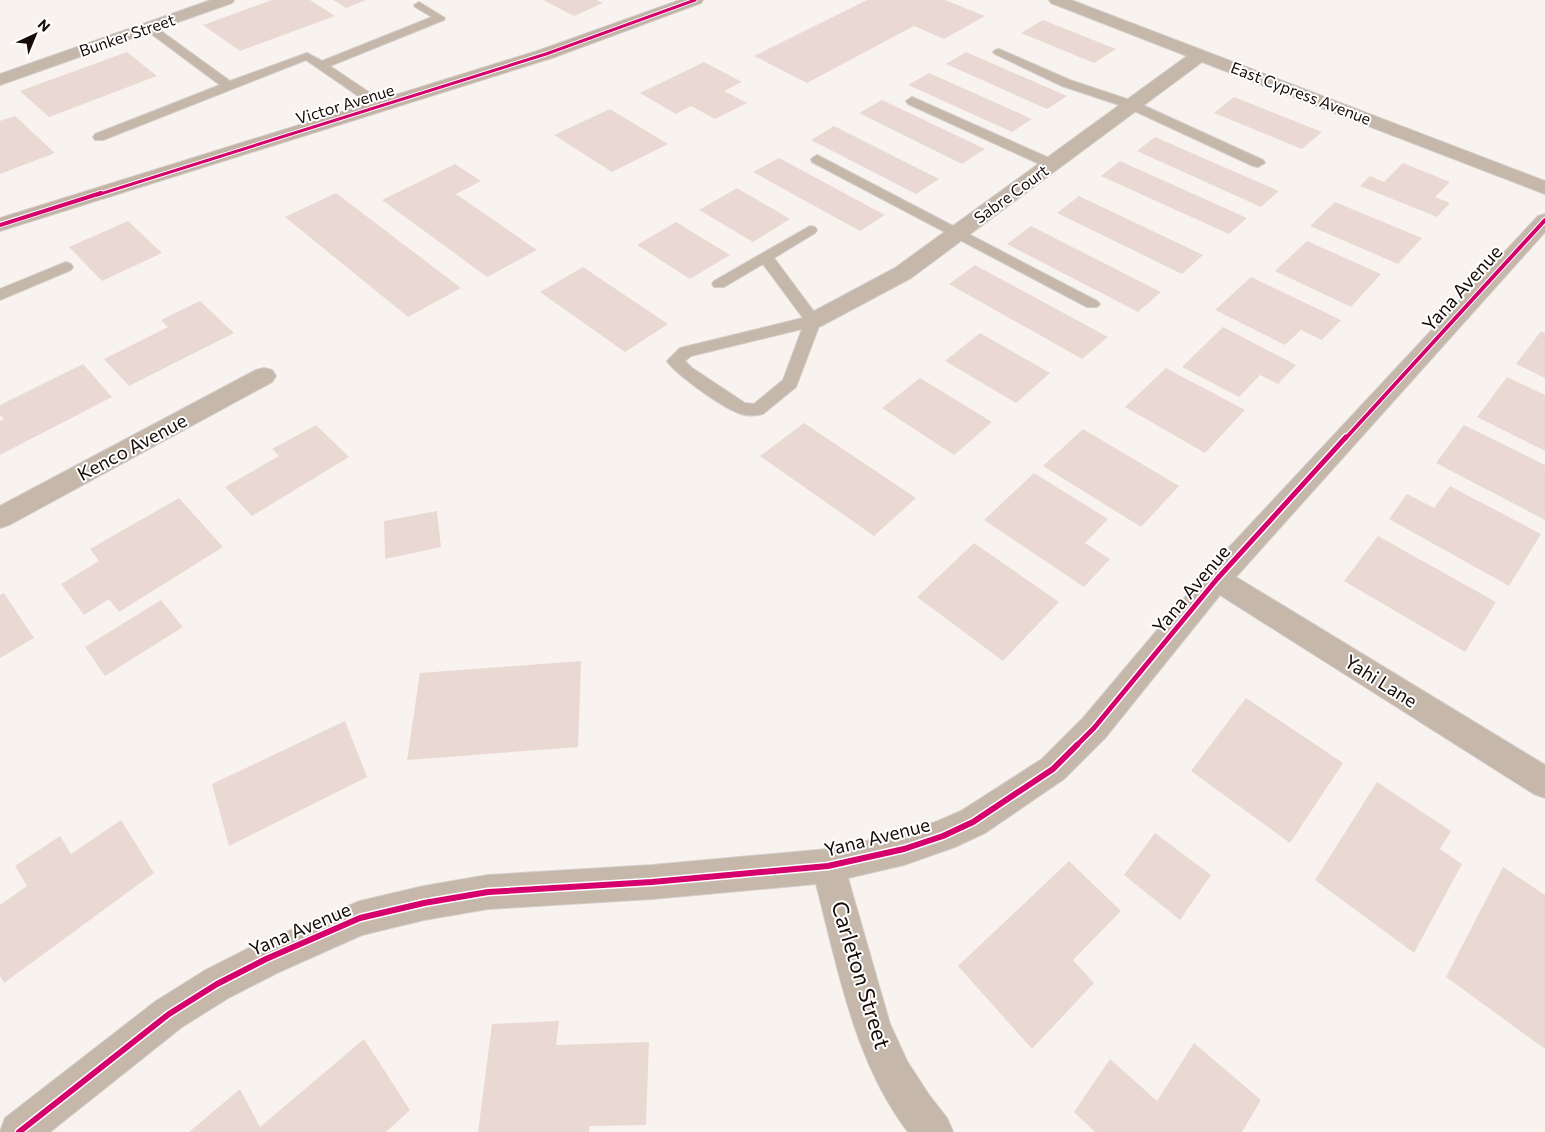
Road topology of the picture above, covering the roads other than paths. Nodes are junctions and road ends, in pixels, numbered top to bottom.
1 (226, 0) edge
2 (432, 0) edge
3 (695, 0) edge
4 (1057, 0) edge
5 (150, 28) junction
6 (999, 52) dead end
7 (1201, 54) junction
8 (322, 65) junction
9 (0, 80) edge
10 (229, 86) junction
11 (912, 101) dead end
12 (1132, 105) junction
13 (380, 106) junction
14 (99, 137) dead end
15 (816, 160) dead end
16 (1258, 163) dead end
17 (1051, 164) junction
18 (1545, 188) edge
19 (1545, 220) edge
20 (0, 225) edge
21 (810, 230) dead end
22 (957, 234) junction
23 (765, 256) junction
24 (66, 267) dead end
25 (719, 284) dead end
26 (0, 295) edge
27 (1092, 304) dead end
28 (813, 321) junction
29 (264, 376) dead end
30 (0, 518) edge
31 (1217, 579) junction
32 (1545, 783) edge
33 (828, 866) junction
34 (19, 1132) edge
35 (933, 1132) edge

1 - 5 street, Bunker Street
2 - 8 lane
3 - 13 main road, Victor Avenue
4 - 7 street, East Cypress Avenue
5 - 9 street, Bunker Street
5 - 10 lane
6 - 12 lane
7 - 12 street, Sabre Court
7 - 18 street, East Cypress Avenue
8 - 10 lane
8 - 13 lane
10 - 14 lane
11 - 17 lane
12 - 16 lane
12 - 17 street, Sabre Court
13 - 20 main road, Victor Avenue
15 - 22 lane
17 - 22 street, Sabre Court
19 - 31 street, Yana Avenue
21 - 23 lane
22 - 27 lane
22 - 28 street, Sabre Court
23 - 25 lane
23 - 28 lane
24 - 26 lane
28 - 28 lane
29 - 30 street, Kenco Avenue
31 - 32 street, Yahi Lane
31 - 33 street, Yana Avenue
33 - 34 street, Yana Avenue
33 - 35 street, Carleton Street

